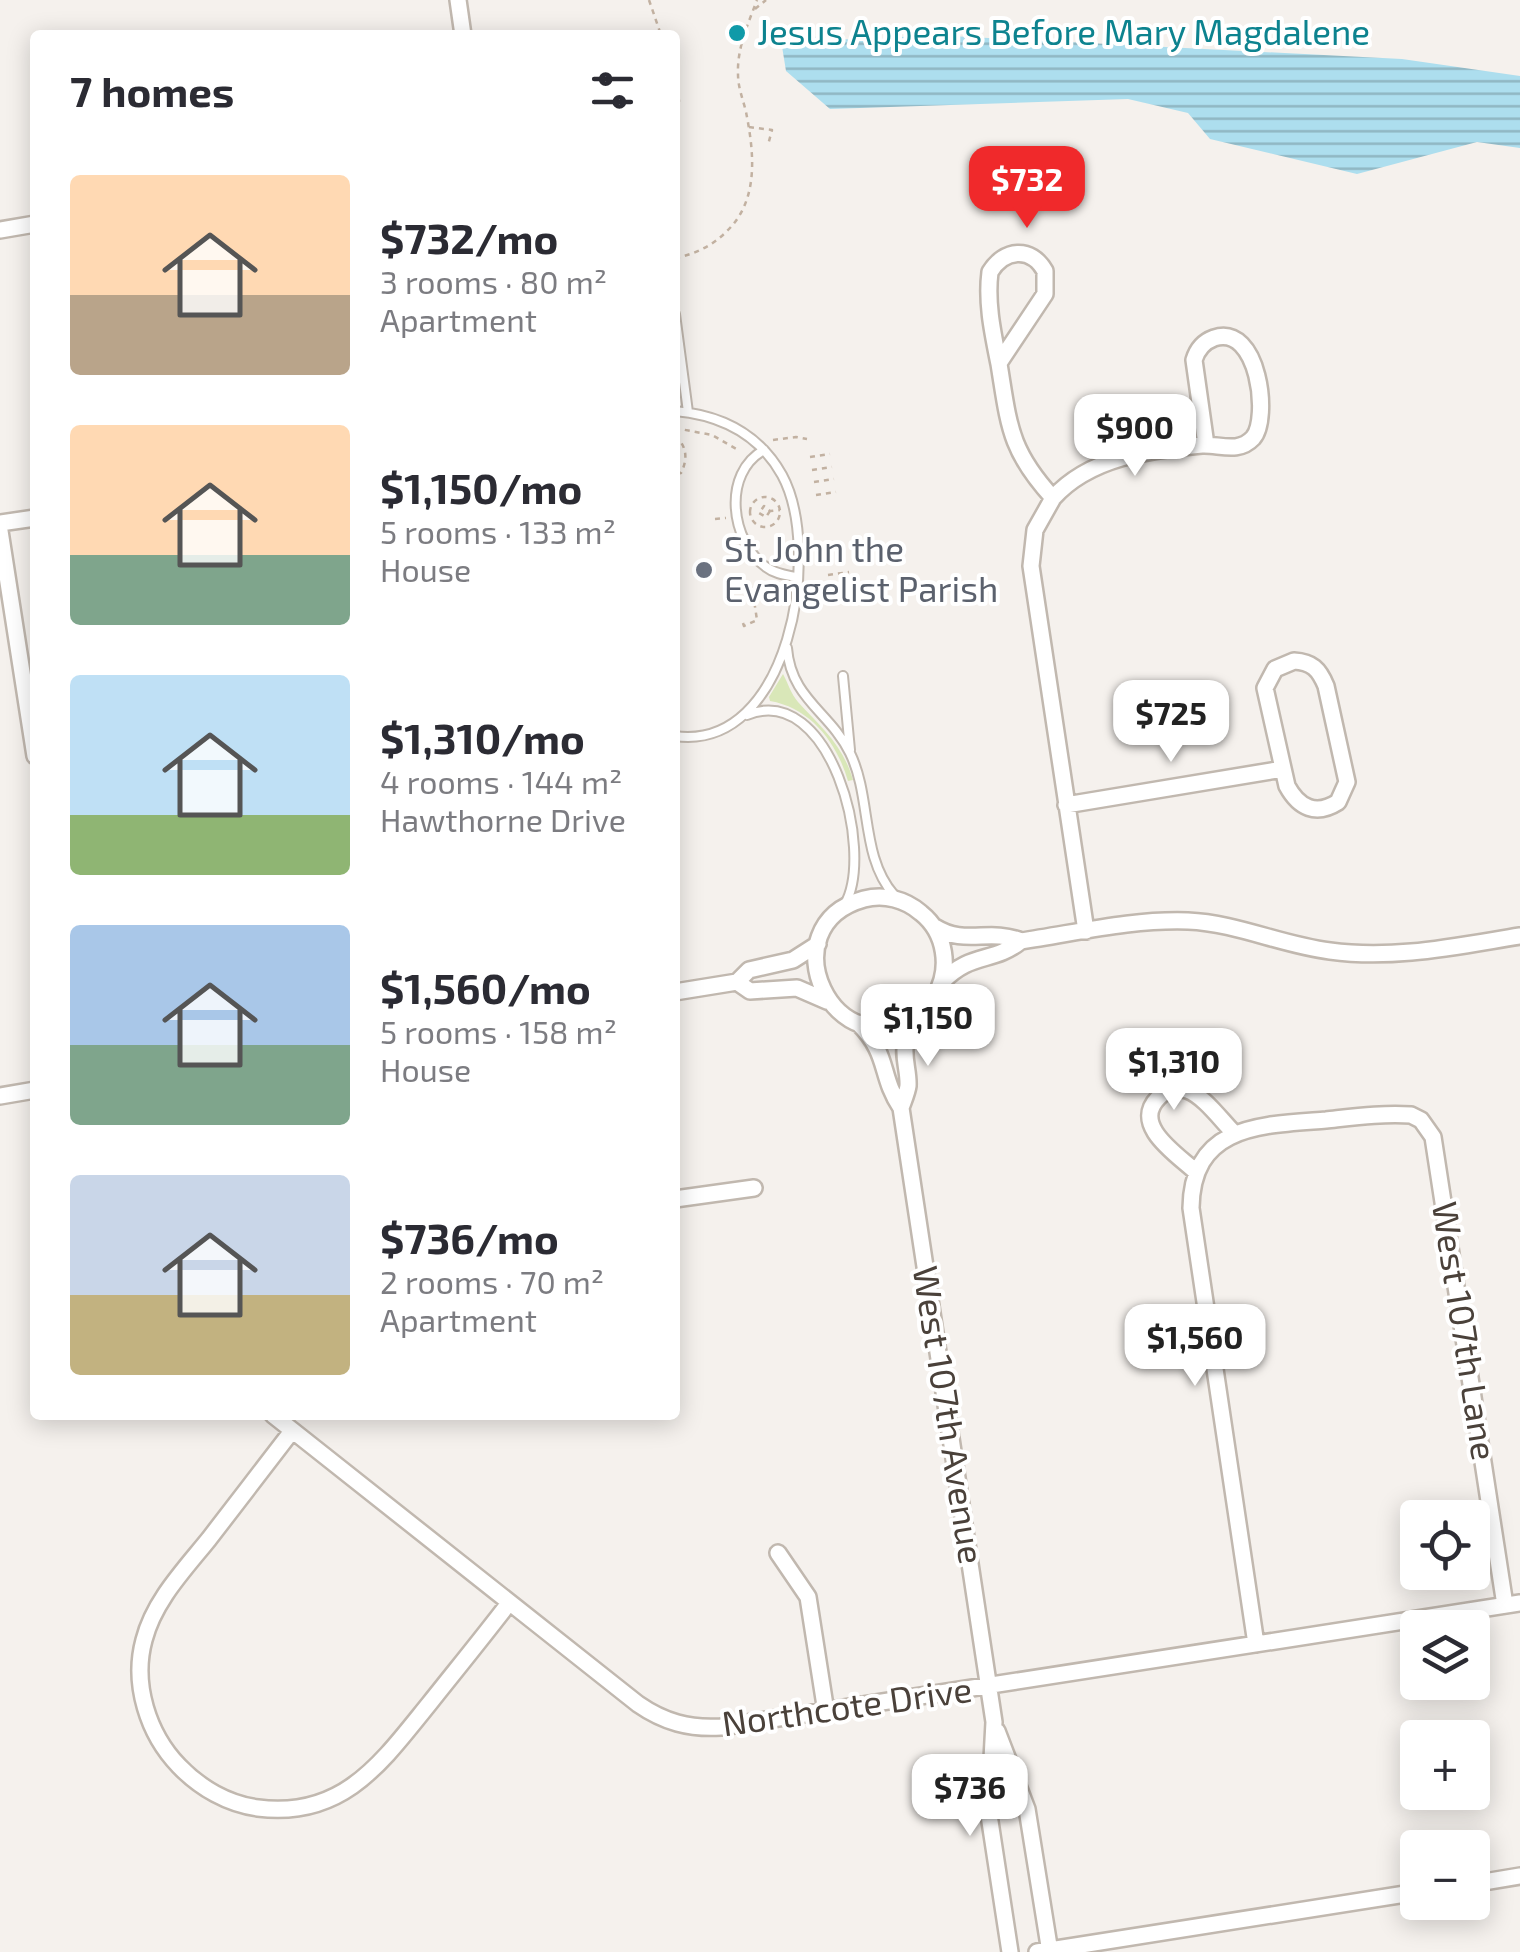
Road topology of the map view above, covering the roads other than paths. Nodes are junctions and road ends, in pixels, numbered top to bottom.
1 (458, 0) edge
2 (463, 30) edge
3 (30, 225) edge
4 (0, 230) edge
5 (680, 345) edge
6 (998, 363) junction
7 (680, 411) edge
8 (688, 412) junction
9 (1206, 444) junction
10 (766, 446) junction
11 (1053, 498) junction
12 (30, 519) edge
13 (0, 527) edge
14 (796, 576) junction
15 (788, 637) junction
16 (843, 676) dead end
17 (734, 722) junction
18 (30, 723) edge
19 (680, 736) edge
20 (851, 754) junction
21 (1283, 769) junction
22 (1066, 805) junction
23 (901, 901) junction
24 (842, 909) junction
25 (934, 927) junction
26 (1086, 931) junction
27 (1520, 936) edge
28 (1020, 941) junction
29 (818, 944) junction
30 (737, 982) junction
31 (942, 982) junction
32 (680, 991) edge
33 (828, 1001) junction
34 (920, 1013) junction
35 (858, 1023) junction
36 (30, 1091) edge
37 (0, 1096) edge
38 (901, 1108) junction
39 (1234, 1133) junction
40 (1196, 1172) junction
41 (754, 1188) dead end
42 (680, 1198) edge
43 (279, 1420) edge
44 (292, 1430) junction
45 (778, 1553) dead end
46 (510, 1603) junction
47 (1513, 1604) edge
48 (1256, 1644) junction
49 (989, 1686) junction
50 (826, 1712) junction
51 (994, 1722) junction
52 (1520, 1876) edge
53 (1490, 1881) edge
54 (1400, 1895) edge
55 (1046, 1951) edge
56 (1010, 1952) edge

1 - 2 street
3 - 4 street
5 - 8 lane
6 - 6 street
6 - 11 street
7 - 8 lane
8 - 10 lane
9 - 9 street
9 - 11 street
10 - 14 lane
10 - 14 lane
11 - 22 street
12 - 13 street
13 - 18 street
14 - 15 lane
15 - 17 lane
15 - 20 lane
16 - 20 lane
17 - 19 lane
17 - 24 lane
20 - 23 lane
21 - 21 street
21 - 22 street
22 - 26 street
23 - 24 street
23 - 25 street
24 - 29 street
25 - 28 street
25 - 31 street
26 - 27 street
26 - 28 street
28 - 31 street
29 - 30 street
29 - 33 street
30 - 32 street
30 - 33 street
31 - 34 street
33 - 35 street
34 - 35 street
34 - 38 street, West 107th Avenue
35 - 38 street, West 107th Avenue
36 - 37 street
38 - 49 street, West 107th Avenue
39 - 40 street
39 - 40 street
39 - 47 street, West 107th Lane
40 - 48 street
41 - 42 street
43 - 44 street, Northcote Drive
44 - 46 street, Northcote Drive
44 - 46 street
45 - 50 street
46 - 50 street, Northcote Drive
47 - 48 street, Northcote Drive
48 - 49 street, Northcote Drive
49 - 50 street, Northcote Drive
49 - 51 street, West 107th Avenue
51 - 55 street, West 107th Avenue
51 - 56 street, West 107th Avenue
52 - 53 street
54 - 55 street

